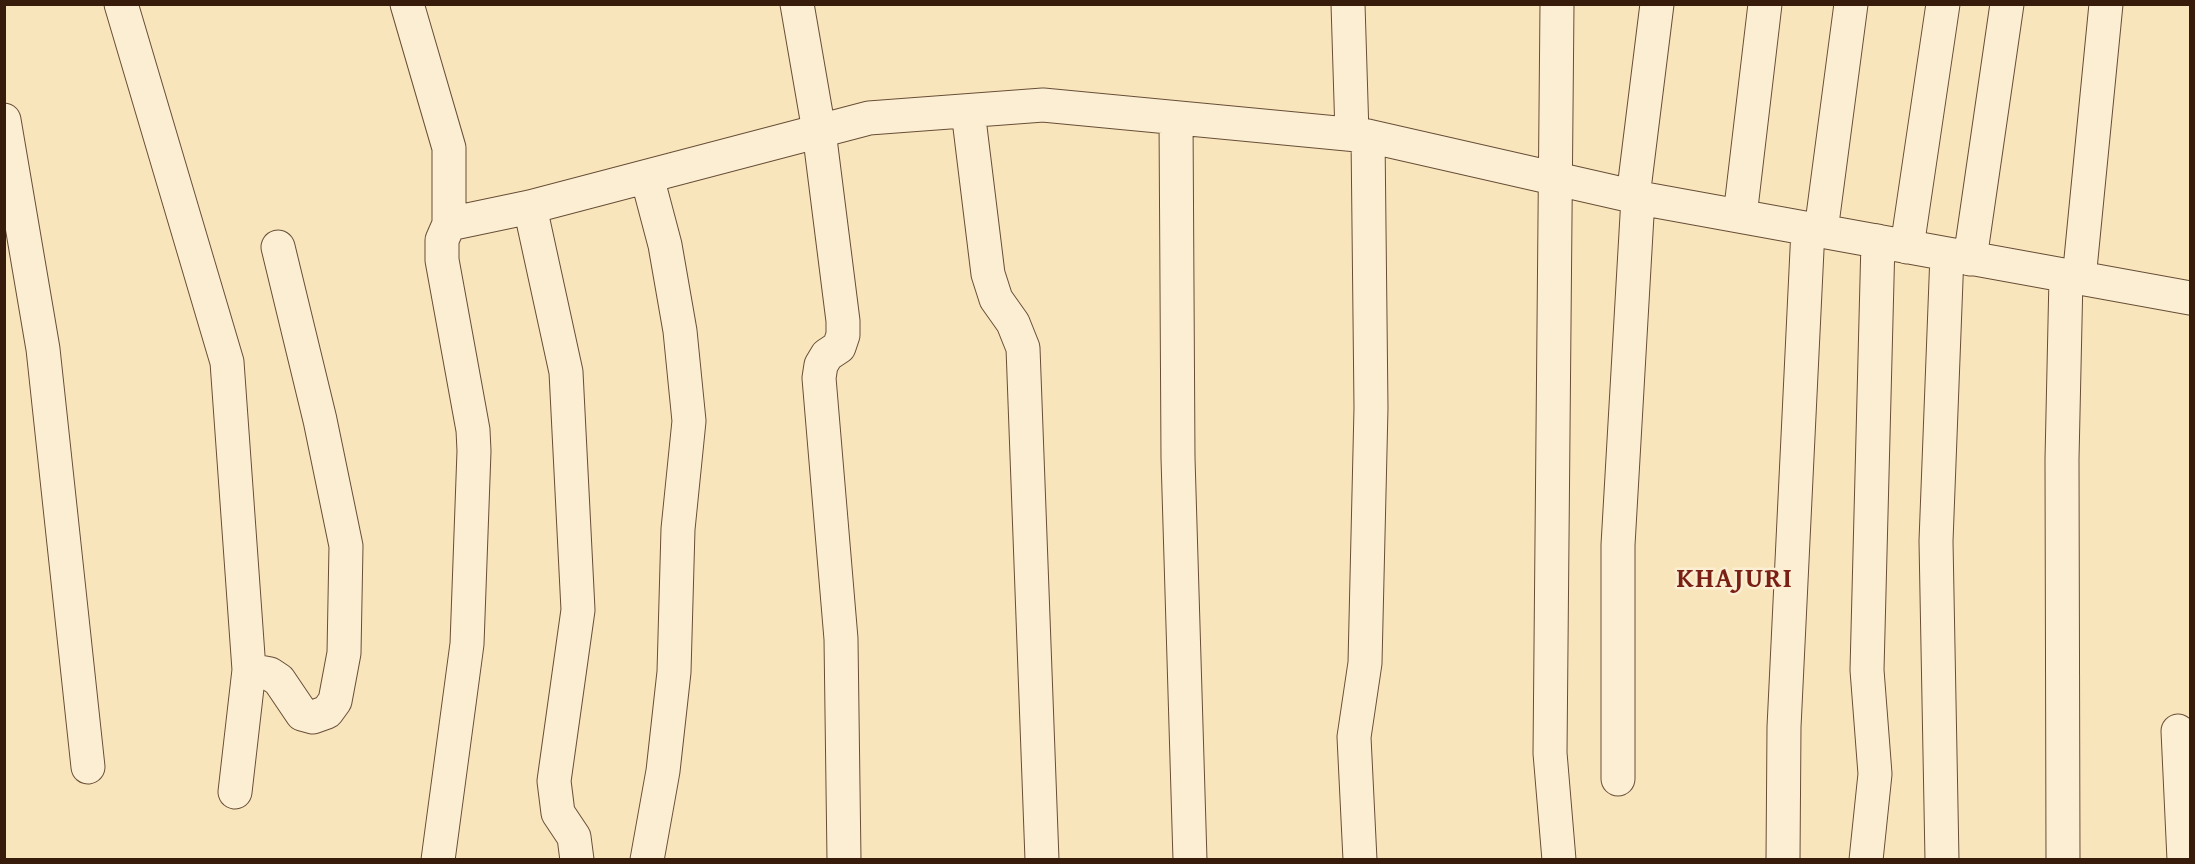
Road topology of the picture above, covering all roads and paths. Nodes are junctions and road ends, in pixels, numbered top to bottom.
1 (121, 4) edge
2 (407, 4) edge
3 (797, 4) edge
4 (1348, 4) edge
5 (1557, 4) edge
6 (1657, 4) edge
7 (1765, 4) edge
8 (1851, 4) edge
9 (1943, 4) edge
10 (2007, 4) edge
11 (2106, 4) edge
12 (968, 111) junction
13 (1176, 118) junction
14 (4, 120) edge
15 (819, 131) junction
16 (1360, 135) junction
17 (647, 177) junction
18 (1554, 179) junction
19 (1635, 197) junction
20 (530, 207) junction
21 (1740, 216) junction
22 (449, 224) junction
23 (1814, 230) junction
24 (1892, 244) junction
25 (278, 247) dead end
26 (1958, 256) junction
27 (2073, 278) junction
28 (2190, 298) edge
29 (249, 670) junction
30 (2178, 731) dead end
31 (88, 767) dead end
32 (1618, 779) dead end
33 (235, 792) dead end
34 (438, 860) edge
35 (577, 860) edge
36 (647, 860) edge
37 (844, 860) edge
38 (1042, 860) edge
39 (1190, 860) edge
40 (1360, 860) edge
41 (1559, 860) edge
42 (1783, 860) edge
43 (1866, 860) edge
44 (1942, 860) edge
45 (2063, 860) edge
46 (2184, 860) edge

1 - 29 street
2 - 22 street
3 - 15 street
4 - 16 street
5 - 18 street
6 - 19 street
7 - 21 street
8 - 23 street
9 - 24 street
10 - 26 street
11 - 27 street
12 - 13 street
12 - 15 street
12 - 38 street
13 - 16 street
13 - 39 street
14 - 31 street
15 - 17 street
15 - 37 street
16 - 18 street
16 - 40 street
17 - 20 street
17 - 36 street
18 - 19 street
18 - 41 street
19 - 21 street
19 - 32 street
20 - 22 street
20 - 35 street
21 - 23 street
22 - 34 street
23 - 24 street
23 - 42 street
24 - 26 street
24 - 43 street
25 - 29 street
26 - 27 street
26 - 44 street
27 - 28 street
27 - 45 street
29 - 33 street
30 - 46 street

